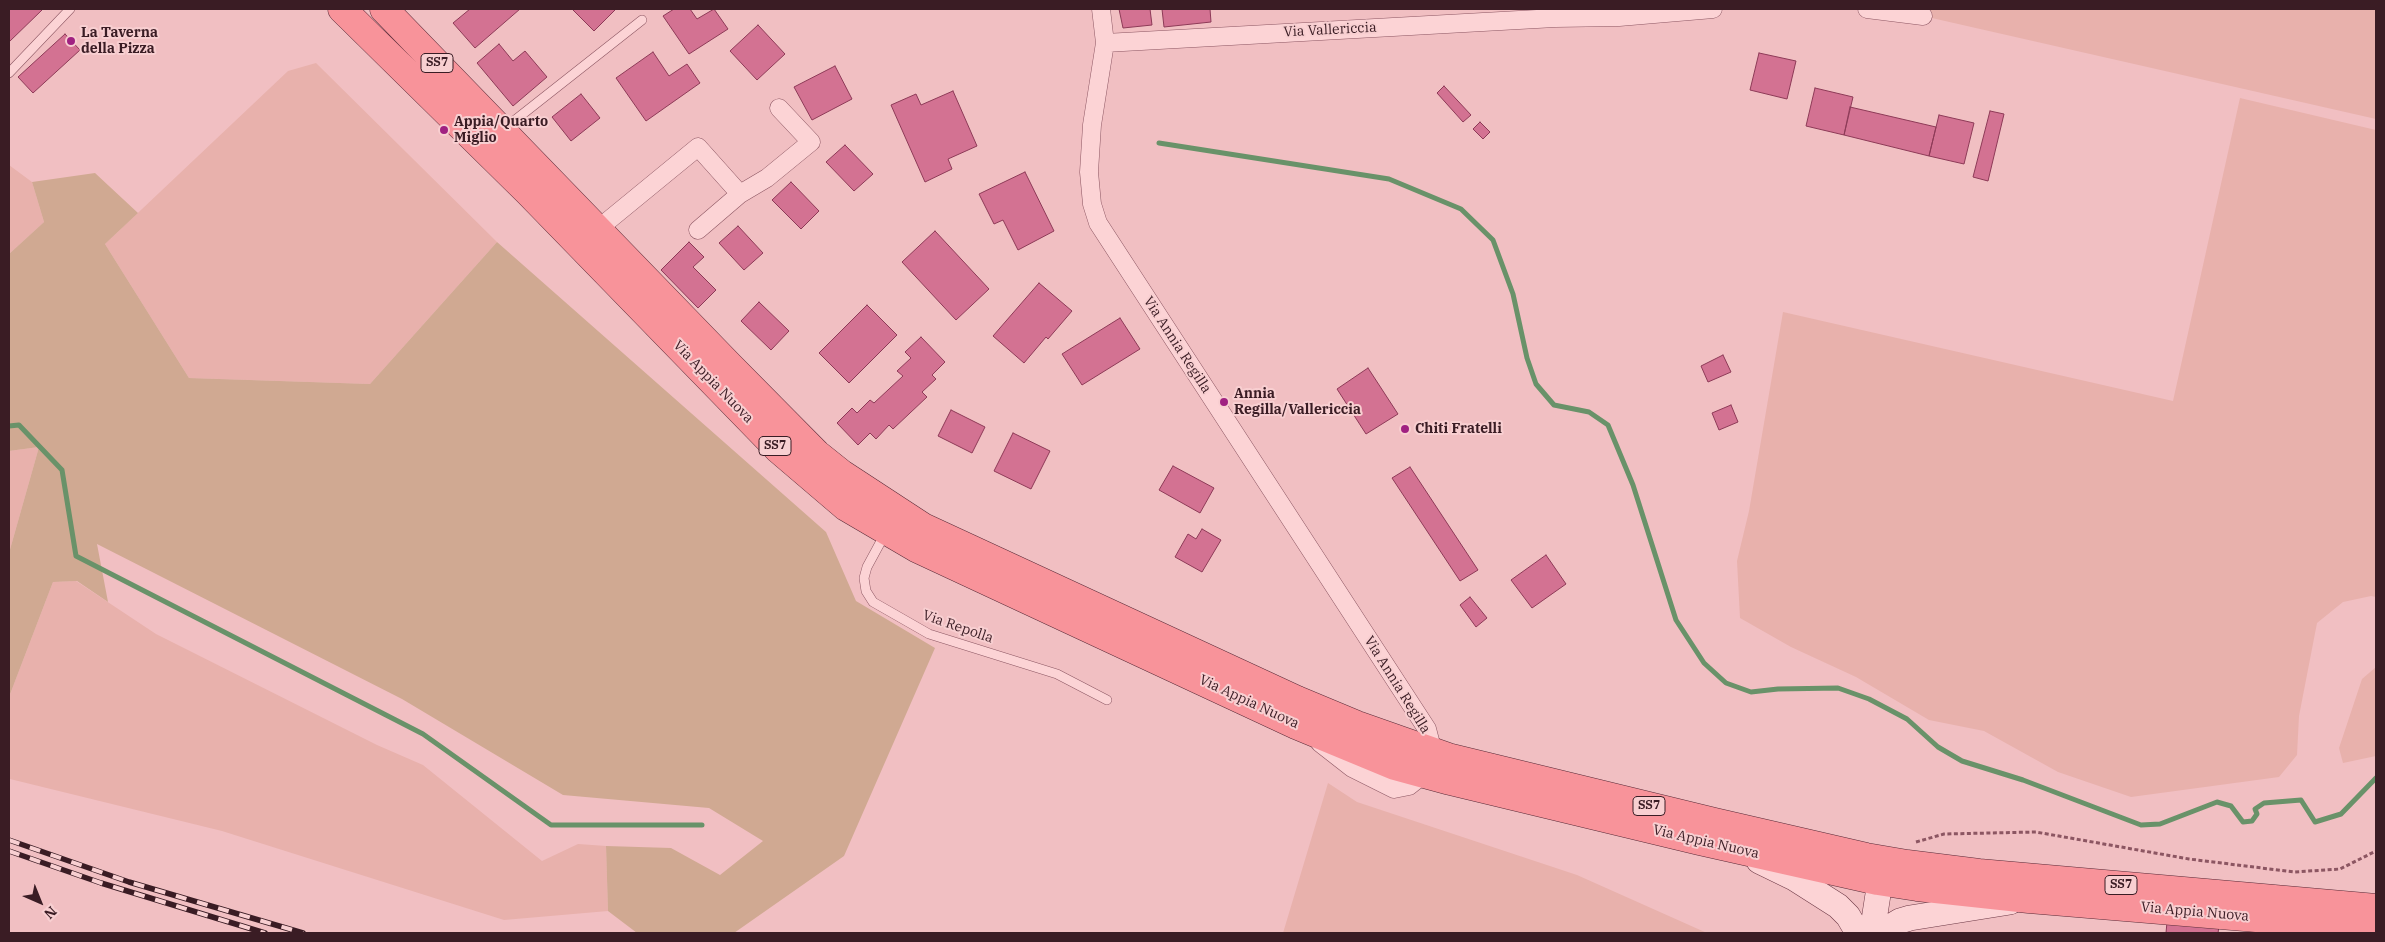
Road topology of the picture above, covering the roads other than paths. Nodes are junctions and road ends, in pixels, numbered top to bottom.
1 (70, 9) edge
2 (384, 9) edge
3 (1101, 9) edge
4 (1713, 9) edge
5 (1867, 9) edge
6 (1556, 13) edge
7 (352, 14) edge
8 (1923, 16) dead end
9 (642, 20) dead end
10 (1106, 43) junction
11 (9, 73) edge
12 (779, 108) dead end
13 (502, 130) junction
14 (740, 194) junction
15 (598, 229) junction
16 (698, 230) dead end
17 (886, 532) junction
18 (1107, 700) dead end
19 (1429, 763) junction
20 (1699, 841) junction
21 (1866, 857) junction
22 (1878, 881) junction
23 (2029, 899) junction
24 (2376, 908) edge
25 (2376, 928) edge
26 (1858, 933) edge
27 (1872, 933) edge
28 (1880, 933) edge

1 - 11 lane
2 - 13 main road, Via Appia Nuova / SS7
3 - 10 street, Via Annia Regilla
4 - 6 street, Via Vallericcia
5 - 8 street
6 - 10 street, Via Vallericcia
7 - 17 main road, Via Appia Nuova / SS7
9 - 13 lane
10 - 19 street, Via Annia Regilla
12 - 14 street
13 - 15 main road, Via Appia Nuova / SS7
14 - 15 street
14 - 16 street
15 - 19 main road, Via Appia Nuova / SS7
17 - 18 lane, Via Repolla
17 - 19 main road, Via Appia Nuova / SS7
19 - 20 main road, Via Appia Nuova / SS7
19 - 21 main road, Via Appia Nuova / SS7
20 - 22 main road, Via Appia Nuova / SS7
20 - 26 main road
21 - 22 main road
21 - 24 main road, Via Appia Nuova / SS7
22 - 23 main road, Via Appia Nuova / SS7
22 - 27 main road
23 - 25 main road, Via Appia Nuova / SS7
23 - 28 main road

